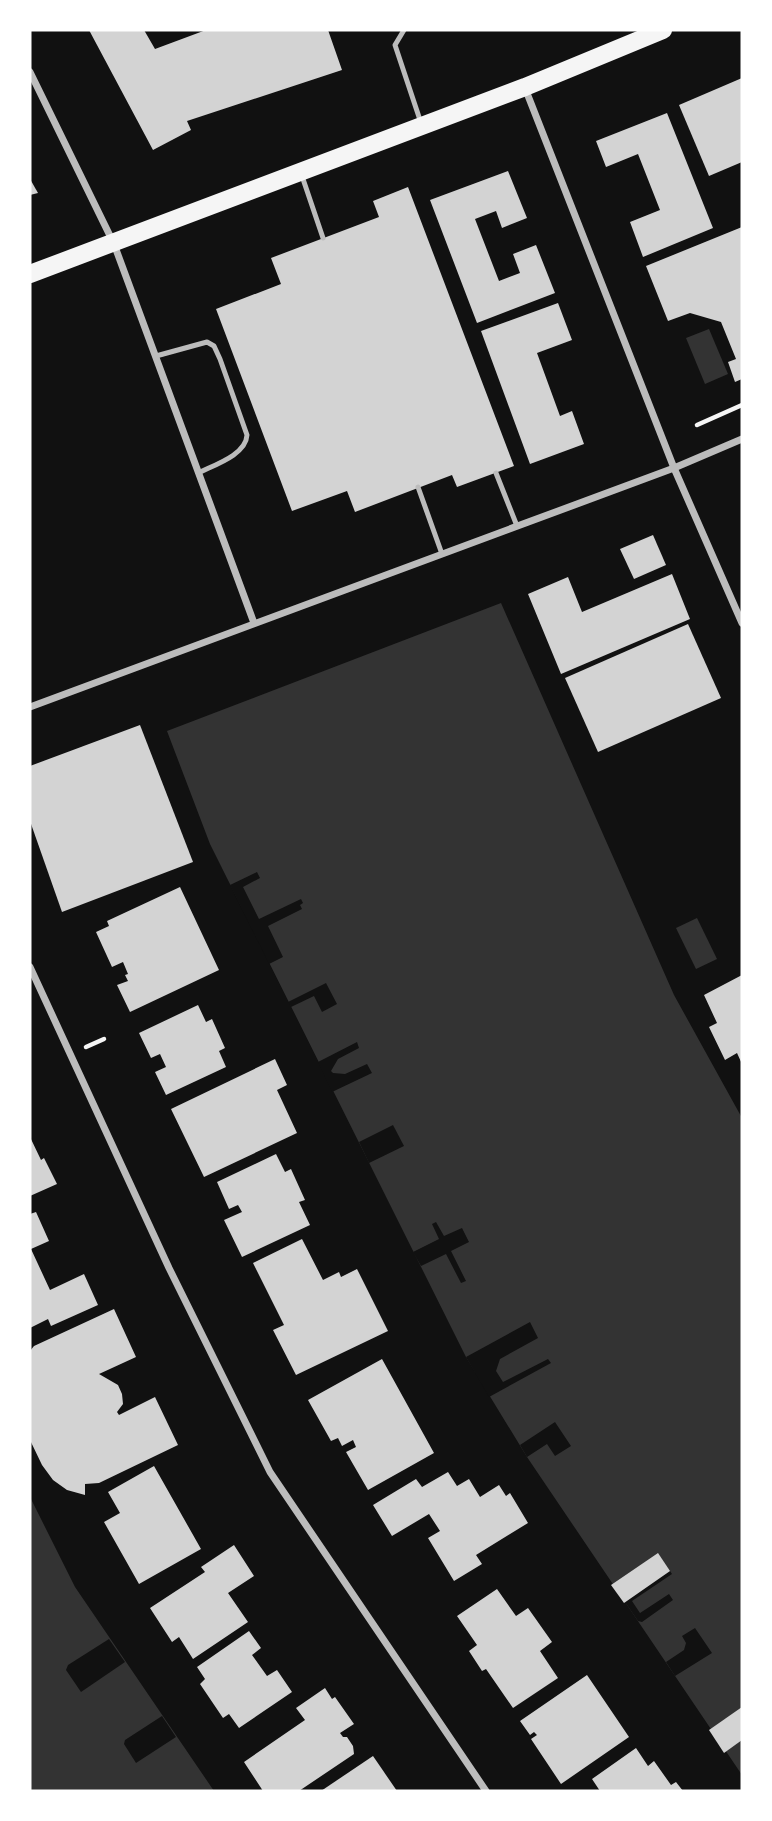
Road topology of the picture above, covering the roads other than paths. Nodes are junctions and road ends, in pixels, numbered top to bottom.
1 (404, 30) edge
2 (663, 30) edge
3 (30, 72) edge
4 (525, 87) junction
5 (422, 126) junction
6 (301, 173) junction
7 (323, 238) dead end
8 (114, 244) junction
9 (37, 269) edge
10 (156, 356) junction
11 (742, 439) edge
12 (674, 468) junction
13 (496, 472) dead end
14 (198, 473) junction
15 (418, 488) dead end
16 (517, 526) junction
17 (442, 554) junction
18 (742, 622) edge
19 (254, 623) junction
20 (30, 707) edge
21 (30, 967) edge
22 (486, 1791) edge

1 - 5 lane
2 - 4 main road
3 - 8 street
4 - 5 main road
4 - 12 street
5 - 6 main road
6 - 7 lane
6 - 8 main road
8 - 9 main road
8 - 10 street
10 - 14 street
10 - 14 lane
11 - 12 street
12 - 16 street
12 - 18 street
13 - 16 lane
14 - 19 street
15 - 17 lane
16 - 17 street
17 - 19 street
19 - 20 street
21 - 22 street

